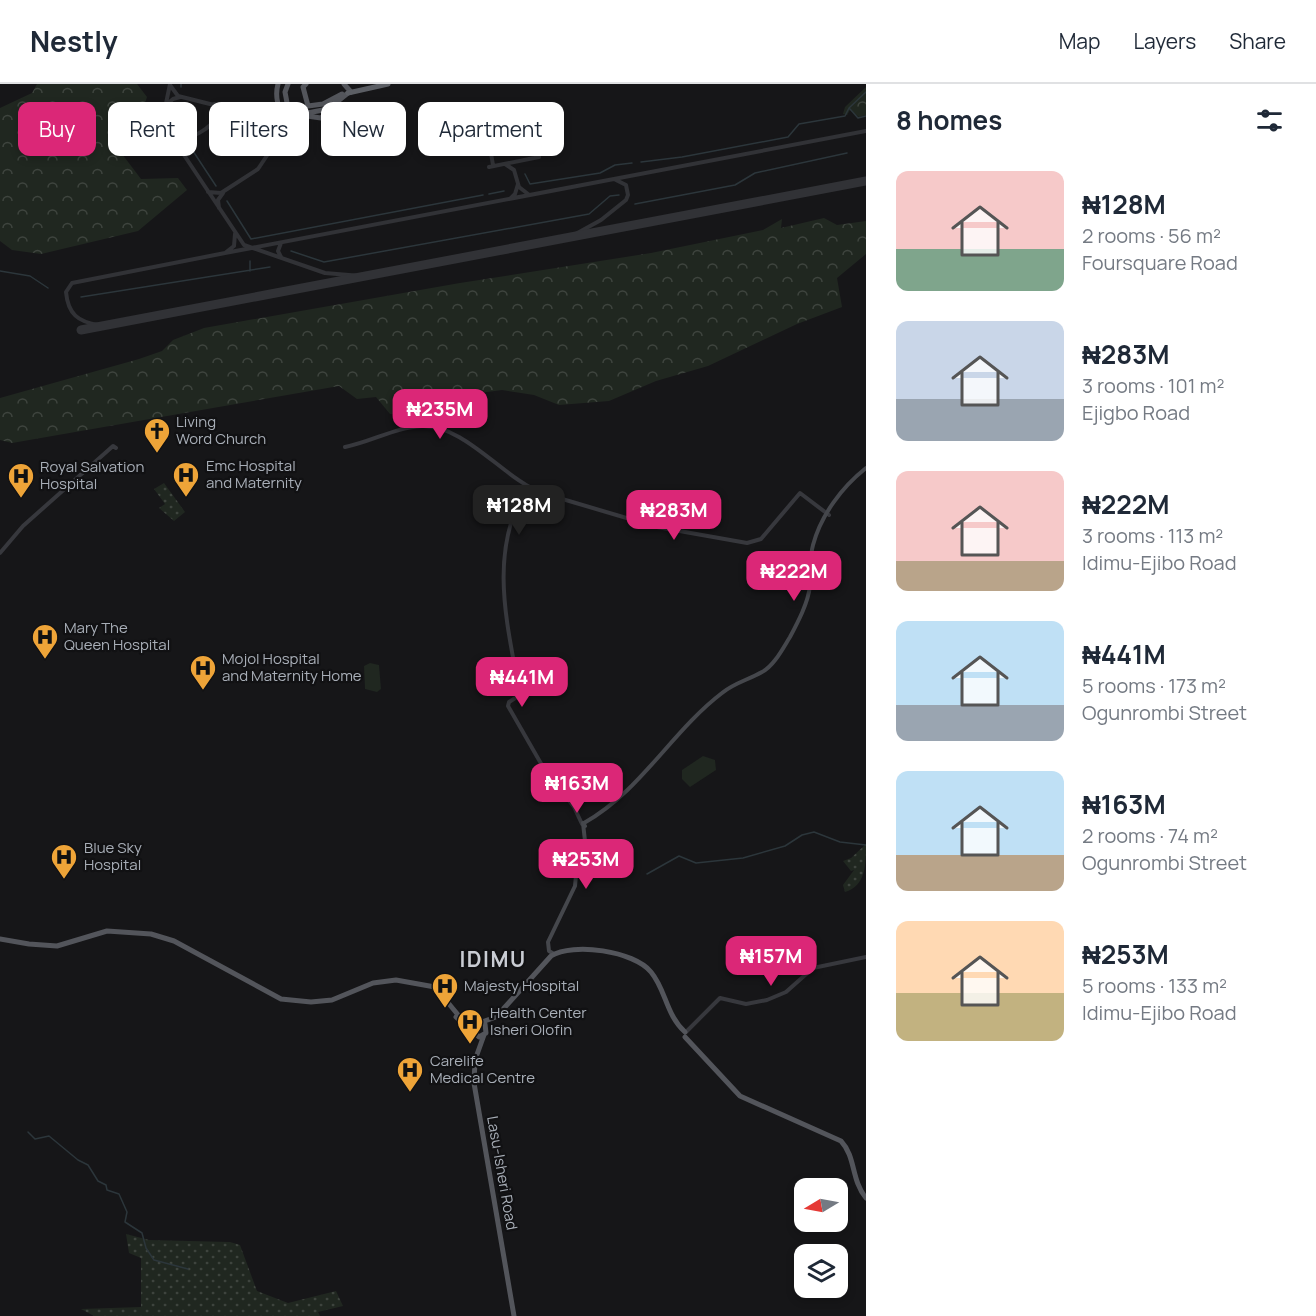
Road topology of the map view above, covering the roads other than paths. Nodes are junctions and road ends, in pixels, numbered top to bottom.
1 (278, 84) edge
2 (288, 84) edge
3 (306, 84) edge
4 (388, 84) edge
5 (344, 93) edge
6 (279, 102) edge
7 (287, 102) edge
8 (309, 113) edge
9 (345, 447) dead end
10 (116, 448) dead end
11 (866, 469) edge
12 (526, 487) junction
13 (828, 514) junction
14 (0, 552) edge
15 (584, 825) junction
16 (0, 940) edge
17 (554, 954) junction
18 (866, 957) edge
19 (548, 959) junction
20 (416, 984) junction
21 (480, 1021) junction
22 (485, 1033) junction
23 (686, 1033) junction
24 (473, 1034) junction
25 (479, 1125) junction
26 (866, 1197) edge
27 (513, 1316) edge

1 - 6 main road
2 - 7 main road
3 - 5 main road
4 - 5 highway
5 - 8 main road
9 - 12 street
10 - 14 street
11 - 13 main road
12 - 13 street
12 - 15 street
13 - 15 main road
15 - 17 main road
15 - 19 main road
16 - 20 main road
17 - 19 main road
17 - 23 main road
18 - 23 street
19 - 21 main road
20 - 21 main road
20 - 24 main road
21 - 22 main road
21 - 24 main road
22 - 23 main road
22 - 24 main road
22 - 25 main road, Lasu-Isheri Road
23 - 26 main road
23 - 26 main road
24 - 25 main road, Lasu-Isheri Road
25 - 27 main road, Lasu-Isheri Road

